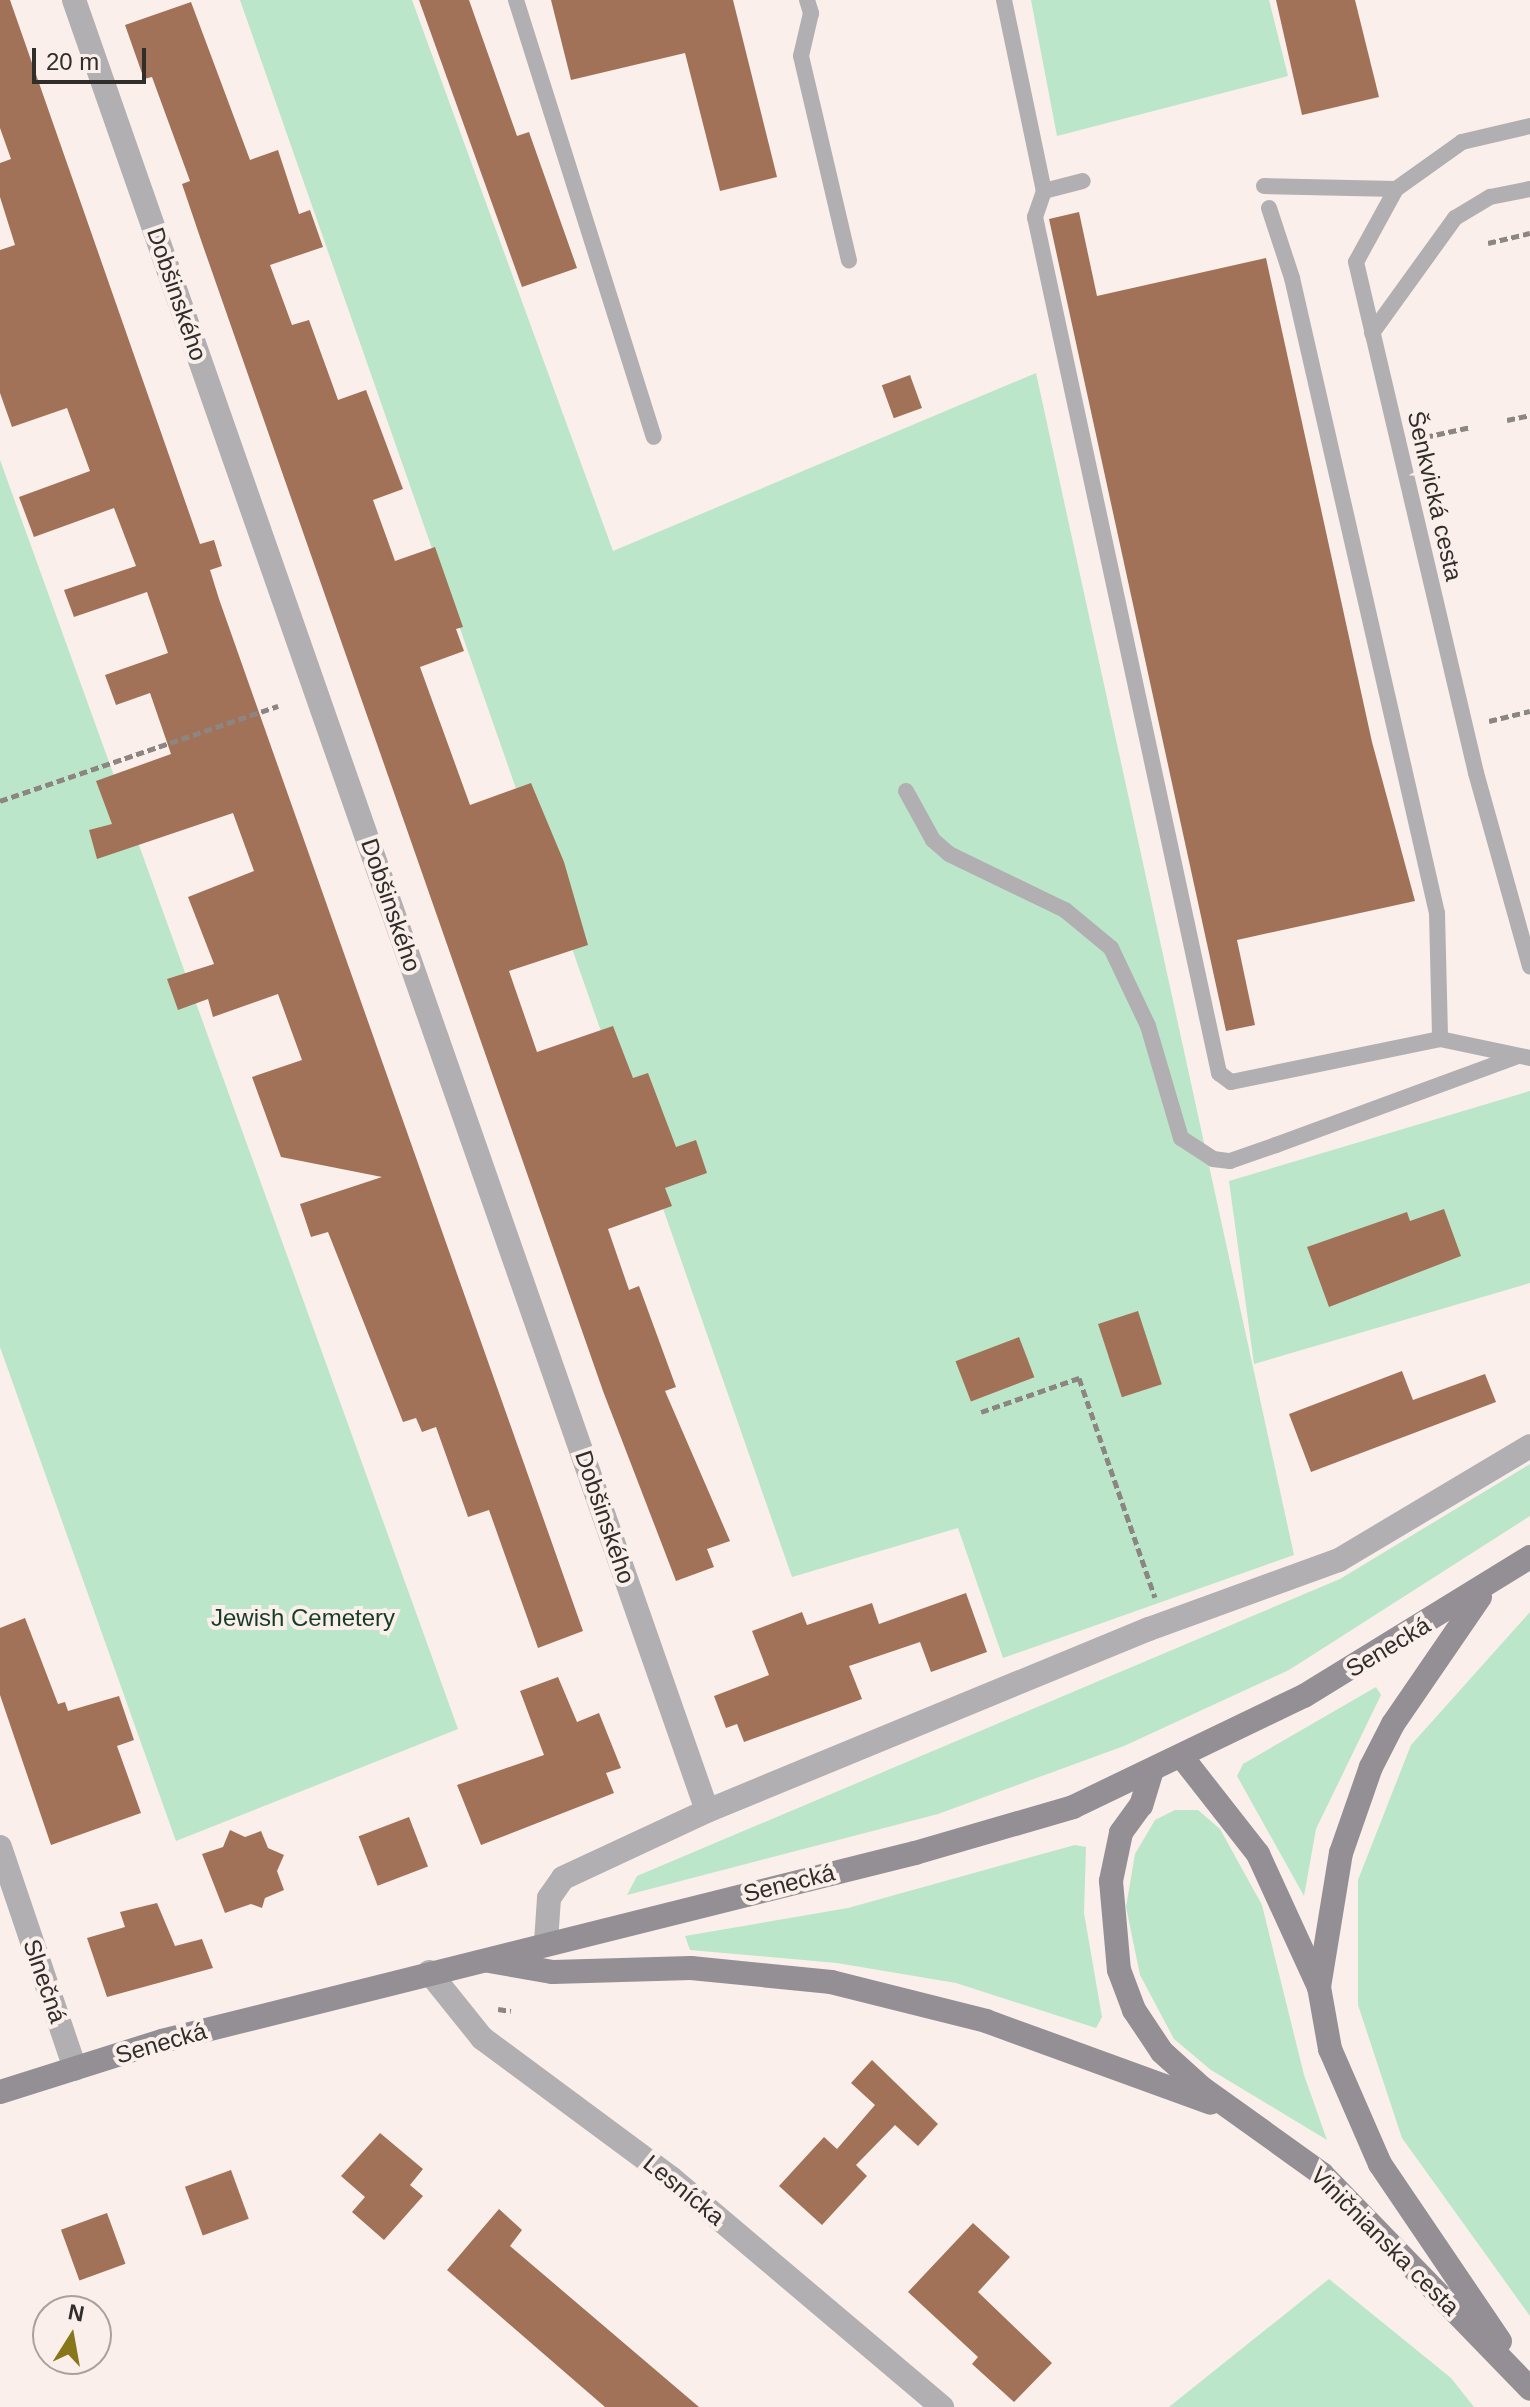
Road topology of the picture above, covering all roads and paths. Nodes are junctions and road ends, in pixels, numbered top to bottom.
1 (74, 0) edge
2 (516, 0) edge
3 (807, 0) edge
4 (1004, 0) edge
5 (1530, 126) edge
6 (1083, 181) dead end
7 (1264, 186) dead end
8 (1396, 189) junction
9 (1530, 189) edge
10 (1044, 191) junction
11 (1269, 208) dead end
12 (1530, 233) edge
13 (1488, 243) dead end
14 (849, 260) dead end
15 (1372, 333) junction
16 (1530, 415) edge
17 (1507, 420) dead end
18 (1471, 427) dead end
19 (654, 437) dead end
20 (1414, 439) dead end
21 (278, 706) dead end
22 (1530, 711) edge
23 (1480, 723) dead end
24 (906, 791) dead end
25 (0, 801) edge
26 (1530, 967) edge
27 (1440, 1039) junction
28 (1523, 1058) edge
29 (981, 1412) dead end
30 (1530, 1446) edge
31 (1530, 1557) edge
32 (1486, 1588) junction
33 (1164, 1624) junction
34 (1182, 1757) junction
35 (1152, 1770) junction
36 (707, 1811) junction
37 (0, 1847) edge
38 (546, 1942) junction
39 (479, 1959) junction
40 (429, 1972) junction
41 (1319, 1987) junction
42 (75, 2069) junction
43 (0, 2092) edge
44 (1227, 2109) junction
45 (1530, 2388) edge
46 (942, 2407) edge

1 - 36 street, Dobšinského
2 - 19 lane
3 - 14 lane
4 - 10 lane
5 - 8 lane, Šenkvická cesta
6 - 10 lane
7 - 8 lane
8 - 15 lane, Šenkvická cesta
9 - 15 lane
10 - 27 lane
11 - 27 lane
12 - 13 path
15 - 26 lane, Šenkvická cesta
16 - 17 path
18 - 20 path
21 - 25 path
22 - 23 path
24 - 28 lane
27 - 28 lane
29 - 33 path
30 - 33 street
31 - 32 main road, Senecká
32 - 34 main road, Senecká
32 - 41 main road
33 - 36 street
34 - 35 main road, Senecká
34 - 41 main road
35 - 38 main road, Senecká
35 - 44 main road
36 - 38 street
37 - 42 street, Slnečná
38 - 39 main road, Senecká
39 - 40 main road, Senecká
39 - 44 main road
40 - 42 main road, Senecká
40 - 46 street, Lesnícka
41 - 45 main road
42 - 43 main road, Senecká
44 - 45 main road, Viničnianska cesta

